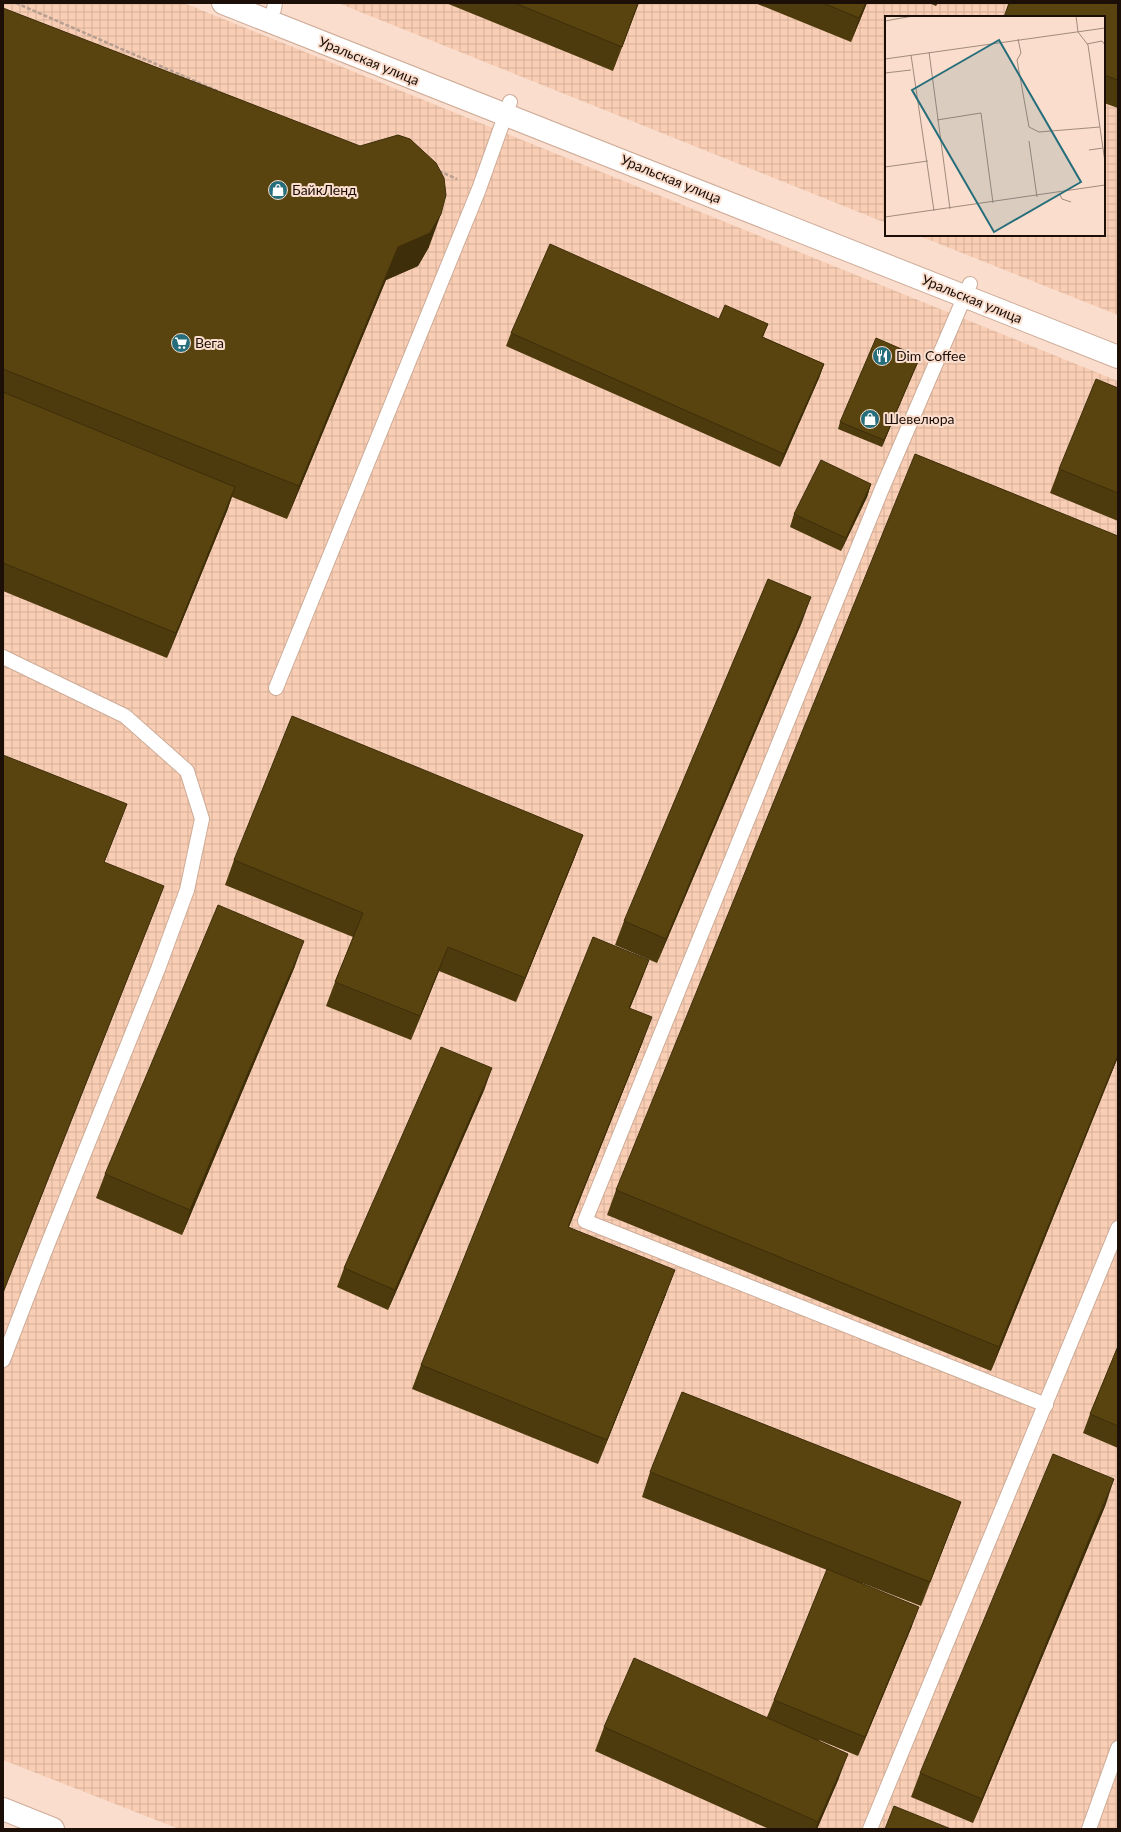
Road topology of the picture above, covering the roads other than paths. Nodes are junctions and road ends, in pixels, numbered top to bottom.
1 (223, 3) edge
2 (269, 5) edge
3 (508, 108) junction
4 (967, 290) junction
5 (1118, 343) edge
6 (1118, 357) edge
7 (3, 657) edge
8 (276, 688) dead end
9 (1118, 1228) edge
10 (3, 1360) edge
11 (1046, 1405) junction
12 (1118, 1748) edge
13 (3, 1809) edge
14 (53, 1829) edge
15 (870, 1829) edge
16 (1089, 1829) edge

1 - 3 main road, Уральская улица
2 - 3 main road, Уральская улица
3 - 4 main road, Уральская улица
3 - 8 lane
4 - 5 main road, Уральская улица
4 - 6 main road, Уральская улица
4 - 11 lane
7 - 10 lane
9 - 11 lane
11 - 15 lane
12 - 16 lane
13 - 14 main road

